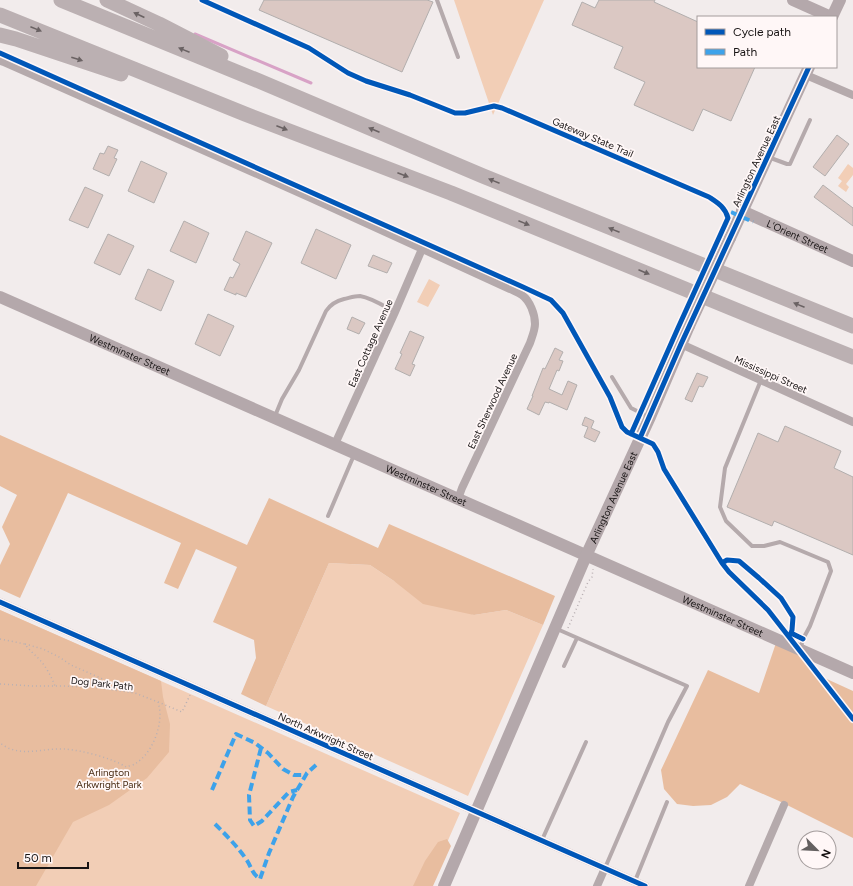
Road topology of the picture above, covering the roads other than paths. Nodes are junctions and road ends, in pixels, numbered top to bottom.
1 (61, 0) edge
2 (108, 0) edge
3 (437, 0) edge
4 (793, 0) edge
5 (840, 0) edge
6 (0, 15) edge
7 (830, 16) edge
8 (832, 16) edge
9 (0, 35) edge
10 (458, 57) dead end
11 (0, 61) edge
12 (807, 71) edge
13 (259, 81) junction
14 (853, 95) edge
15 (245, 114) junction
16 (810, 120) dead end
17 (768, 156) junction
18 (742, 211) junction
19 (422, 249) junction
20 (853, 261) edge
21 (0, 297) edge
22 (395, 312) junction
23 (853, 326) edge
24 (681, 344) junction
25 (853, 357) edge
26 (612, 377) dead end
27 (761, 380) junction
28 (650, 417) junction
29 (274, 418) junction
30 (853, 422) edge
31 (334, 444) junction
32 (355, 454) junction
33 (458, 499) junction
34 (328, 516) dead end
35 (586, 556) junction
36 (0, 602) edge
37 (555, 628) junction
38 (577, 638) junction
39 (800, 650) junction
40 (564, 666) dead end
41 (853, 673) edge
42 (586, 742) dead end
43 (667, 802) dead end
44 (784, 806) dead end
45 (476, 812) junction
46 (542, 841) junction
47 (605, 868) junction
48 (635, 882) junction
49 (444, 886) edge
50 (597, 886) edge
51 (645, 886) edge
52 (749, 886) edge

13 -> 1 highway
13 -> 2 highway
3 - 10 lane
4 - 7 street
5 - 8 street
6 -> 15 highway
9 -> 15 highway
11 - 19 street
12 - 14 street
12 - 17 street, Arlington Avenue East
23 -> 13 highway
15 -> 25 highway
16 - 17 lane
17 - 18 street, Arlington Avenue East
18 - 20 street, L'Orient Street
18 - 24 street, Arlington Avenue East, bridge
19 - 22 street, East Cottage Avenue
19 - 33 street, East Sherwood Avenue
21 - 29 street, Westminster Street
22 - 29 lane
22 - 31 street, East Cottage Avenue
24 - 27 street, Mississippi Street
24 - 28 street, Arlington Avenue East
26 - 28 lane
27 - 30 street, Mississippi Street
27 - 39 lane
28 - 35 street, Arlington Avenue East
29 - 31 street, Westminster Street
31 - 32 street, Westminster Street
32 - 33 street, Westminster Street
32 - 34 lane
33 - 35 street, Westminster Street
35 - 37 street, Arlington Avenue East
35 - 39 street, Westminster Street
36 - 45 street, North Arkwright Street
37 - 38 lane
37 - 45 street, Arlington Avenue East
38 - 40 lane
38 - 47 lane
39 - 41 street, Westminster Street
42 - 46 lane
43 - 48 lane
44 - 52 street
45 - 46 street, North Arkwright Street
45 - 49 street, Arlington Avenue East
46 - 47 street, North Arkwright Street
47 - 48 street, North Arkwright Street
47 - 50 street
48 - 51 street, North Arkwright Street

